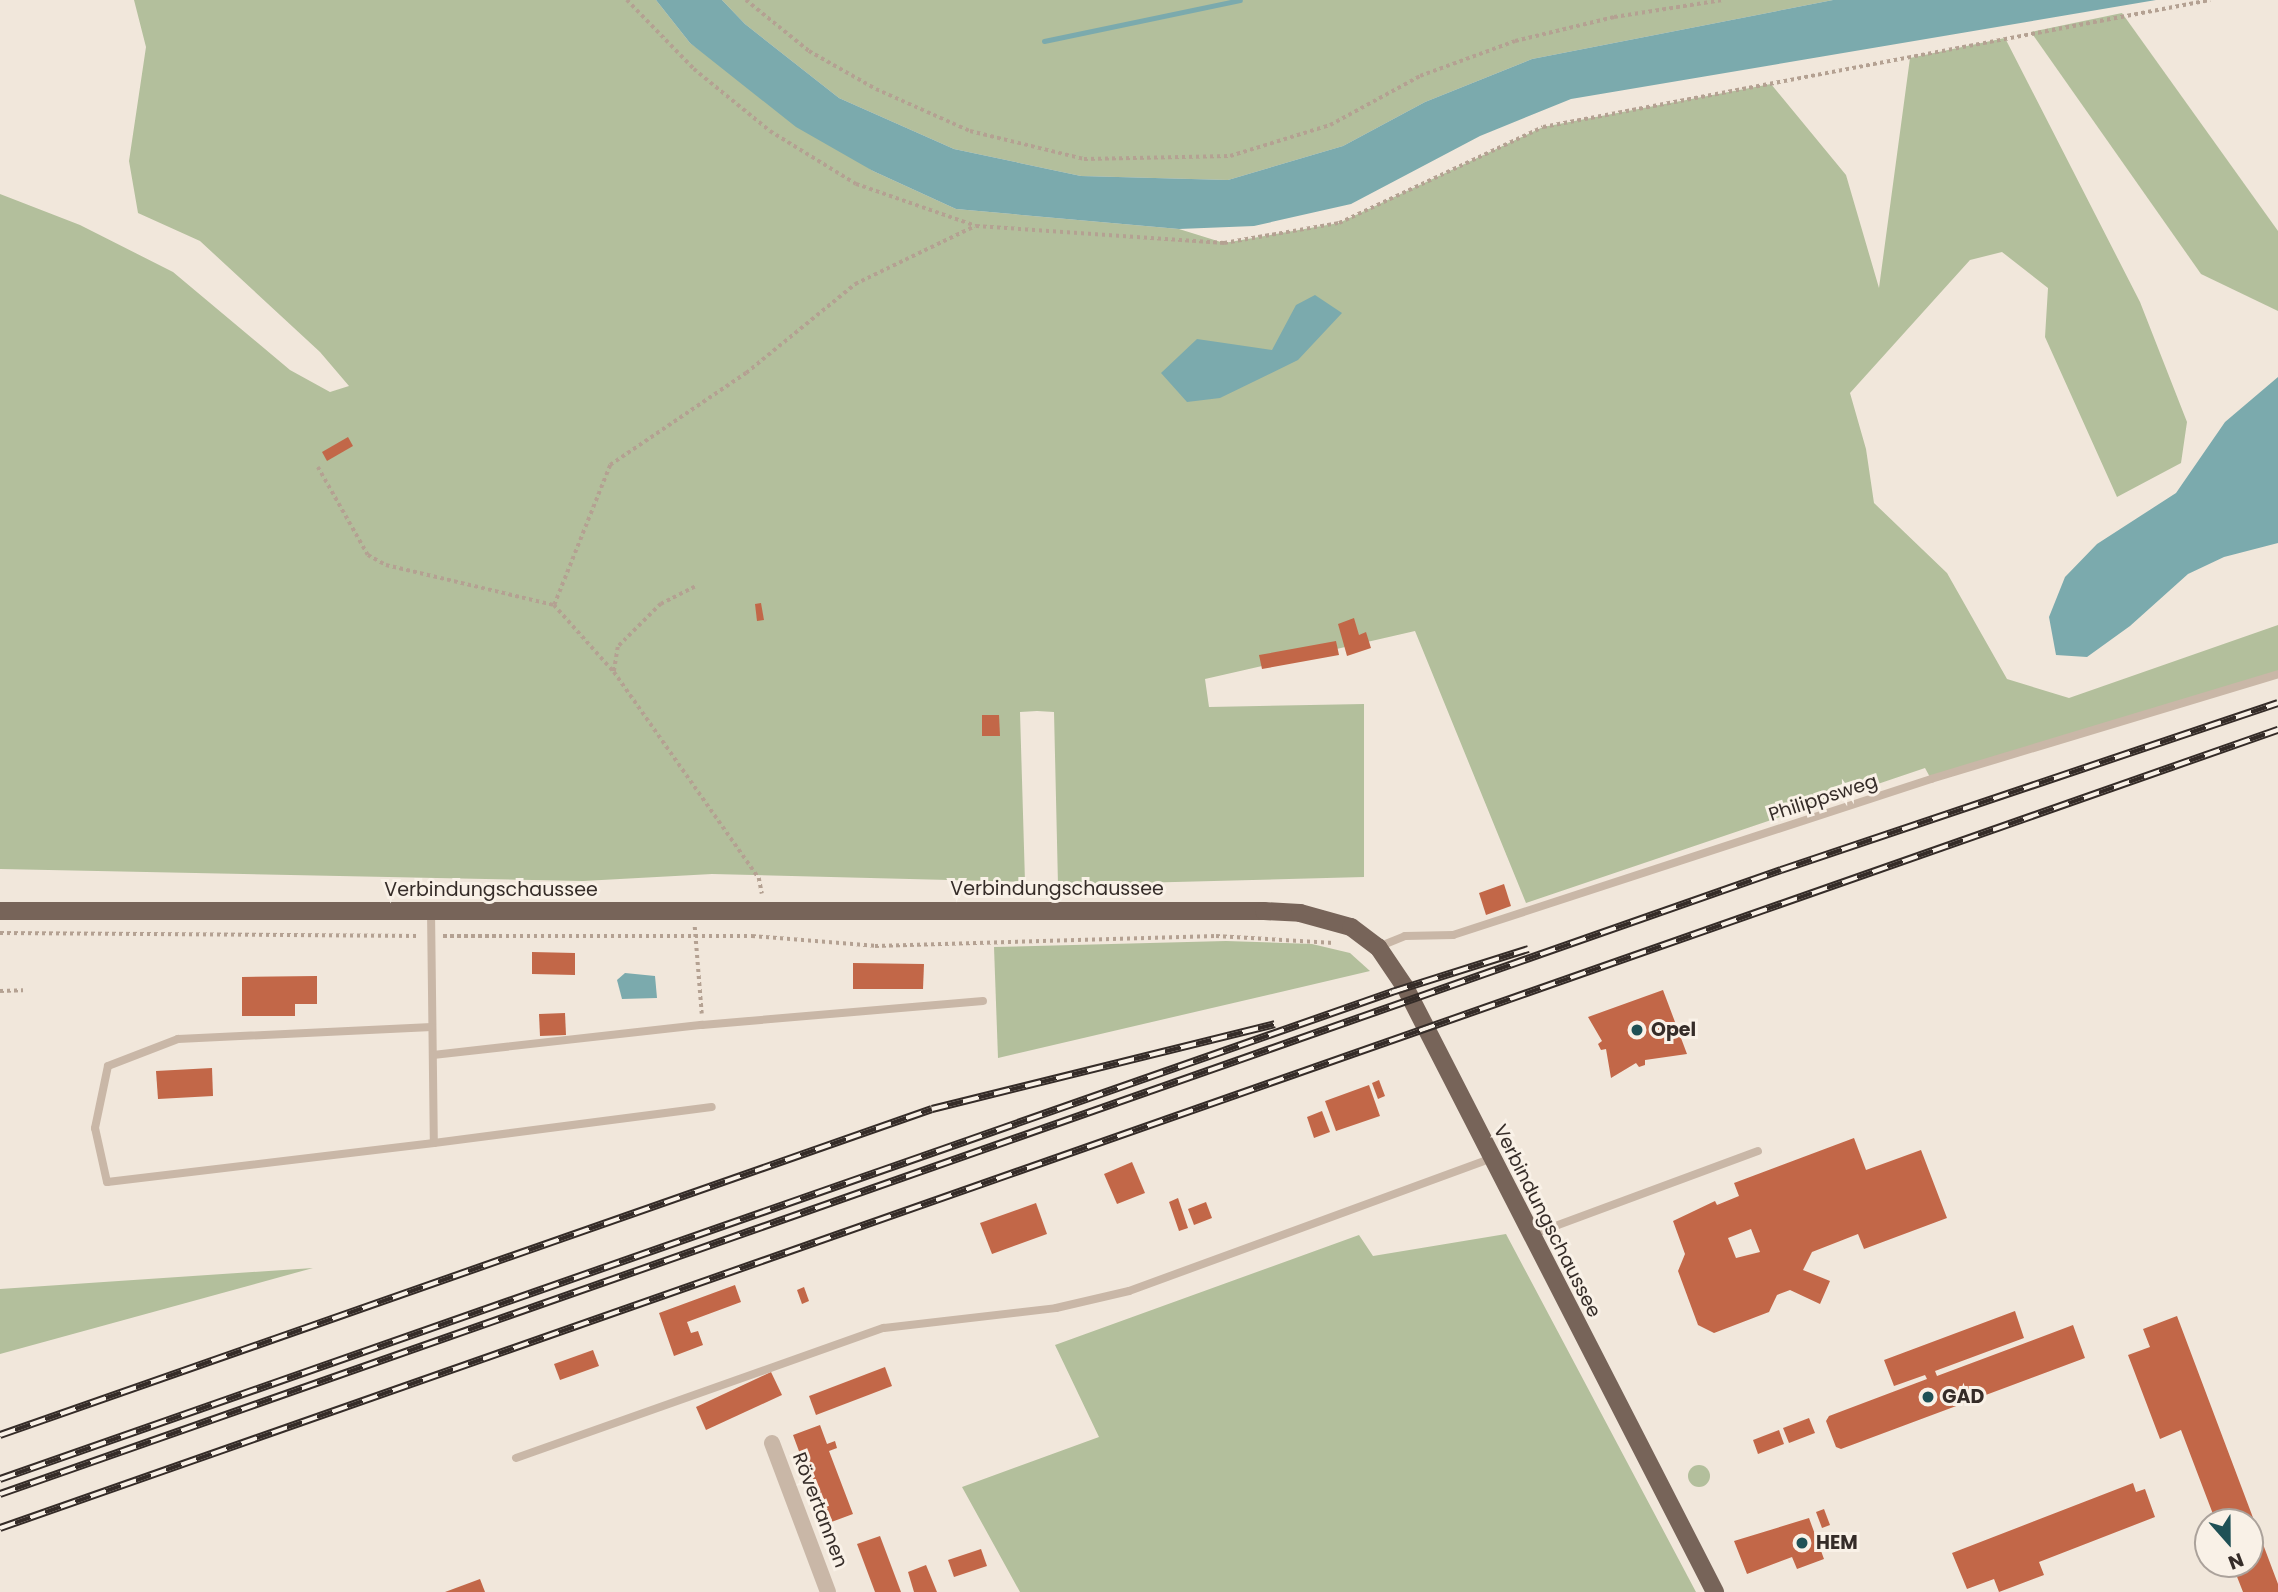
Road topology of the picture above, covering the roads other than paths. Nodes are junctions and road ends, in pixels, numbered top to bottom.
1 (2278, 674) edge
2 (431, 910) junction
3 (0, 911) edge
4 (1374, 943) junction
5 (983, 1001) dead end
6 (432, 1027) junction
7 (433, 1055) junction
8 (712, 1107) dead end
9 (434, 1143) junction
10 (1758, 1151) dead end
11 (1490, 1159) junction
12 (1530, 1236) junction
13 (772, 1443) dead end
14 (516, 1458) dead end
15 (828, 1592) edge
16 (1714, 1592) edge

1 - 4 lane, Philippsweg
2 - 3 main road, Verbindungschaussee
2 - 4 main road, Verbindungschaussee
2 - 6 lane
4 - 11 main road, Verbindungschaussee
5 - 7 lane
6 - 7 lane
6 - 9 lane
7 - 9 lane
8 - 9 lane
10 - 12 lane
11 - 12 main road, Verbindungschaussee
11 - 14 lane
12 - 16 main road, Verbindungschaussee
13 - 15 street, Rövertannen

